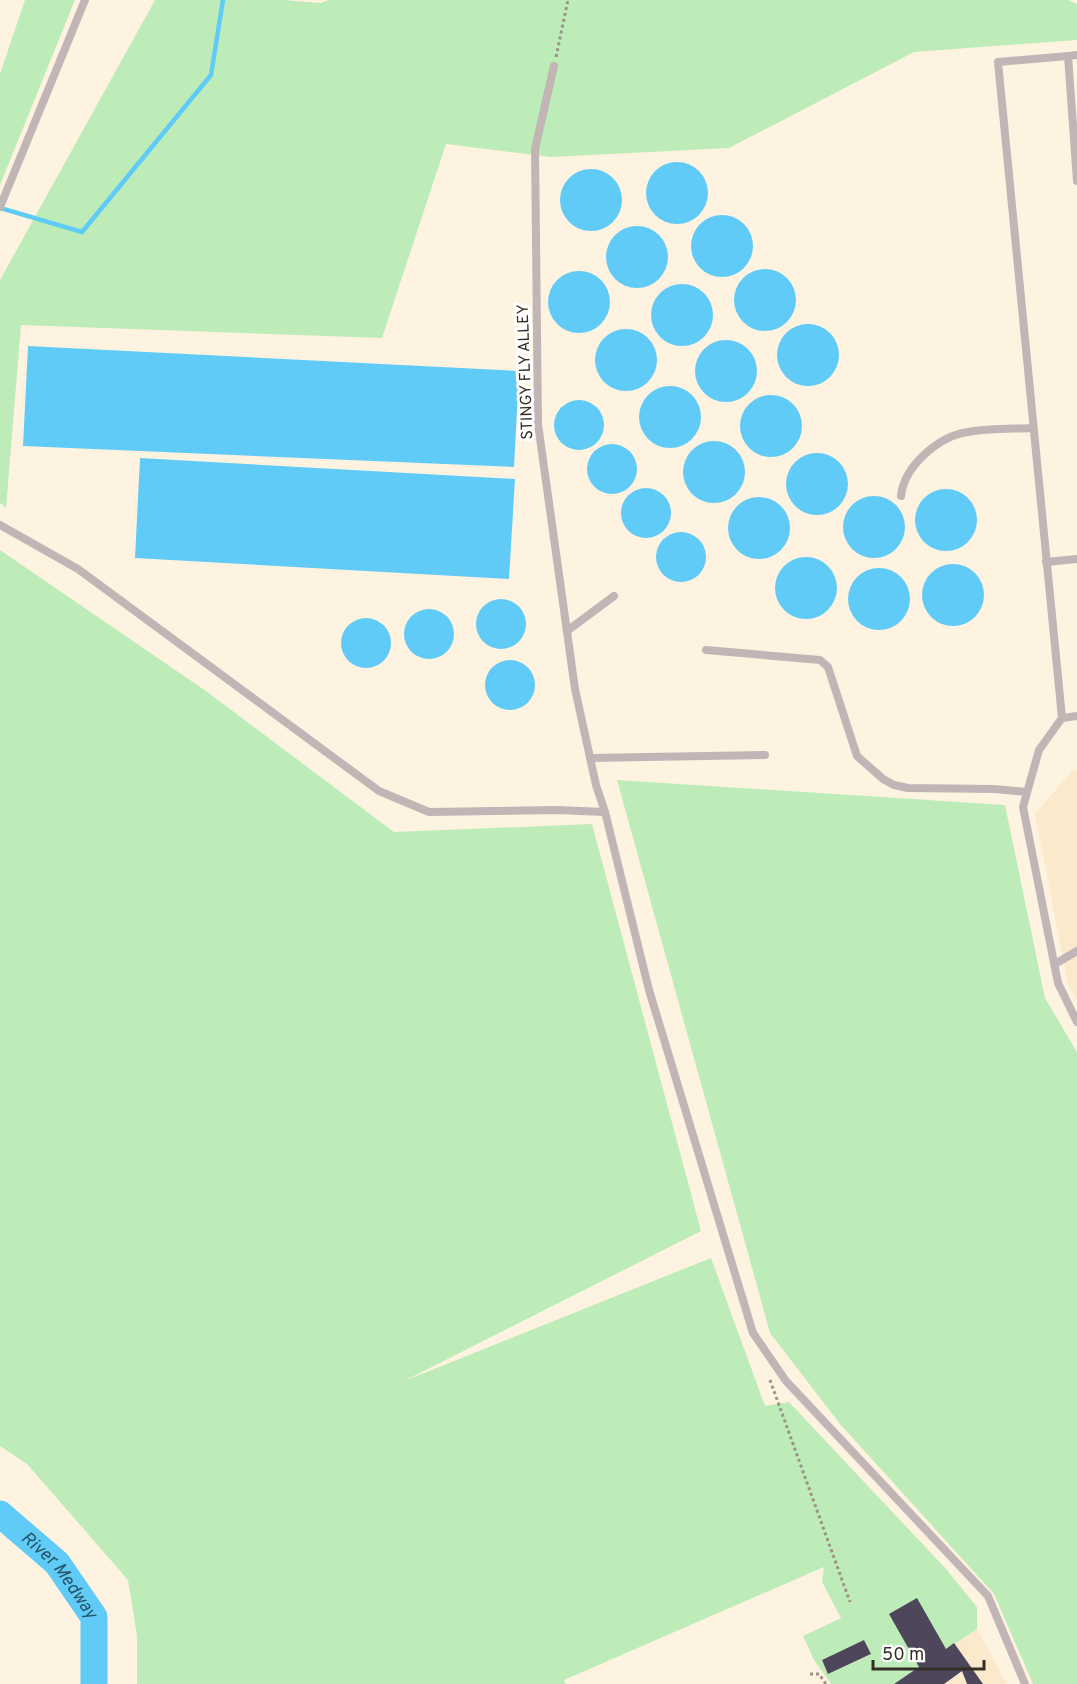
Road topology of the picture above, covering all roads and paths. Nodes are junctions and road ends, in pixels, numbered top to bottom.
1 (86, 0) edge
2 (568, 0) edge
3 (1072, 56) edge
4 (554, 66) joint
5 (1077, 181) edge
6 (2, 203) edge
7 (1034, 428) junction
8 (901, 496) dead end
9 (0, 525) edge
10 (1077, 559) edge
11 (1046, 562) junction
12 (614, 596) dead end
13 (567, 631) junction
14 (706, 650) dead end
15 (1077, 716) edge
16 (1062, 718) junction
17 (765, 755) dead end
18 (590, 758) junction
19 (1027, 792) junction
20 (605, 812) junction
21 (1077, 951) edge
22 (1054, 964) junction
23 (1077, 1022) edge
24 (770, 1378) dead end
25 (850, 1602) dead end
26 (810, 1674) dead end
27 (826, 1684) edge
28 (1025, 1684) edge

1 - 6 lane
2 - 4 path
3 - 5 lane
3 - 7 lane
4 - 13 lane, STINGY FLY ALLEY
7 - 8 lane
7 - 11 lane
9 - 20 lane
10 - 11 lane
11 - 16 lane
12 - 13 lane
13 - 18 lane, STINGY FLY ALLEY
14 - 19 lane
15 - 16 lane
16 - 19 lane
17 - 18 lane
18 - 20 lane, STINGY FLY ALLEY
19 - 22 lane
20 - 28 lane, STINGY FLY ALLEY
21 - 22 lane
22 - 23 lane
24 - 25 path
26 - 27 path

